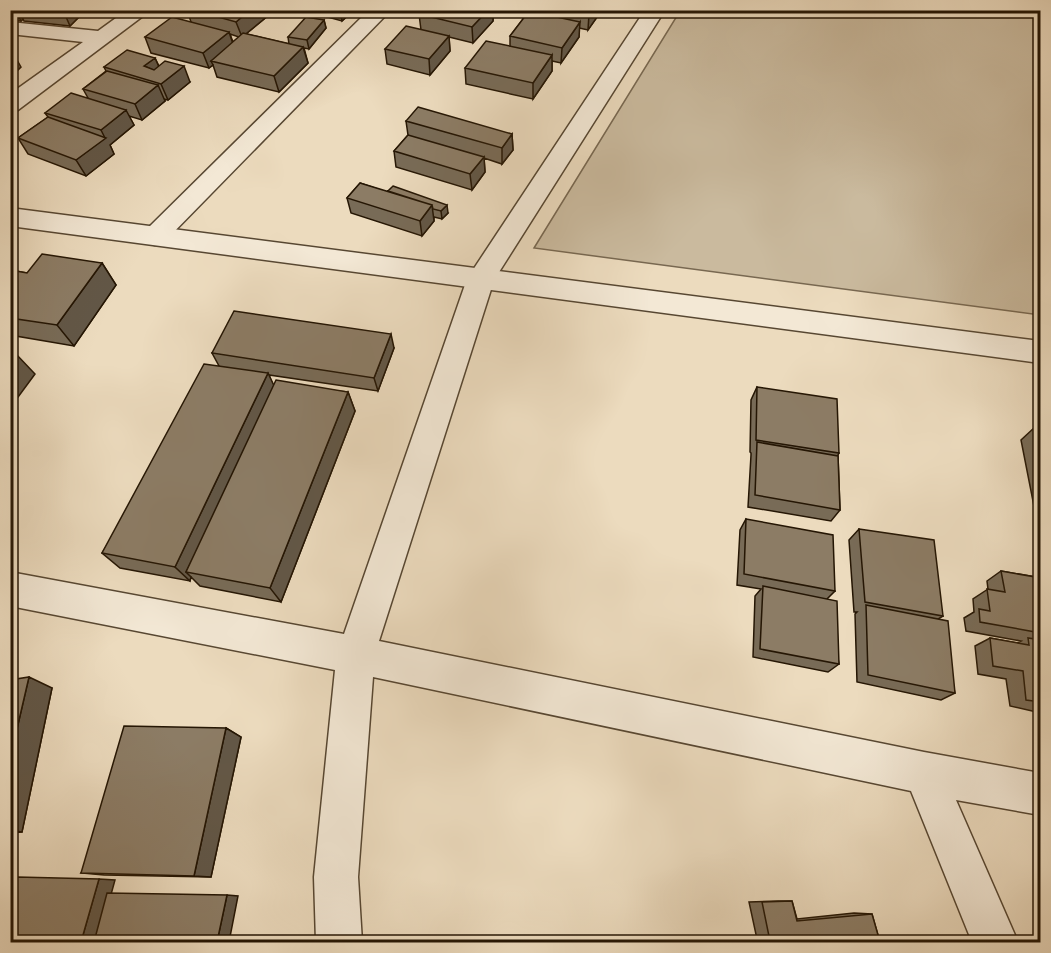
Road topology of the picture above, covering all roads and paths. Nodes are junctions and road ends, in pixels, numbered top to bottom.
1 (141, 10) edge
2 (381, 10) edge
3 (655, 10) edge
4 (10, 28) edge
5 (103, 38) junction
6 (10, 105) edge
7 (10, 217) edge
8 (155, 236) junction
9 (481, 279) junction
10 (1041, 352) edge
11 (10, 589) edge
12 (357, 655) junction
13 (924, 772) junction
14 (1041, 794) edge
15 (339, 942) edge
16 (995, 942) edge

1 - 5 street
2 - 8 street
3 - 9 street
4 - 5 street
5 - 6 street
7 - 8 street
8 - 9 street
9 - 10 street
9 - 12 street
11 - 12 street
12 - 13 street
12 - 15 street
13 - 14 street
13 - 16 street

